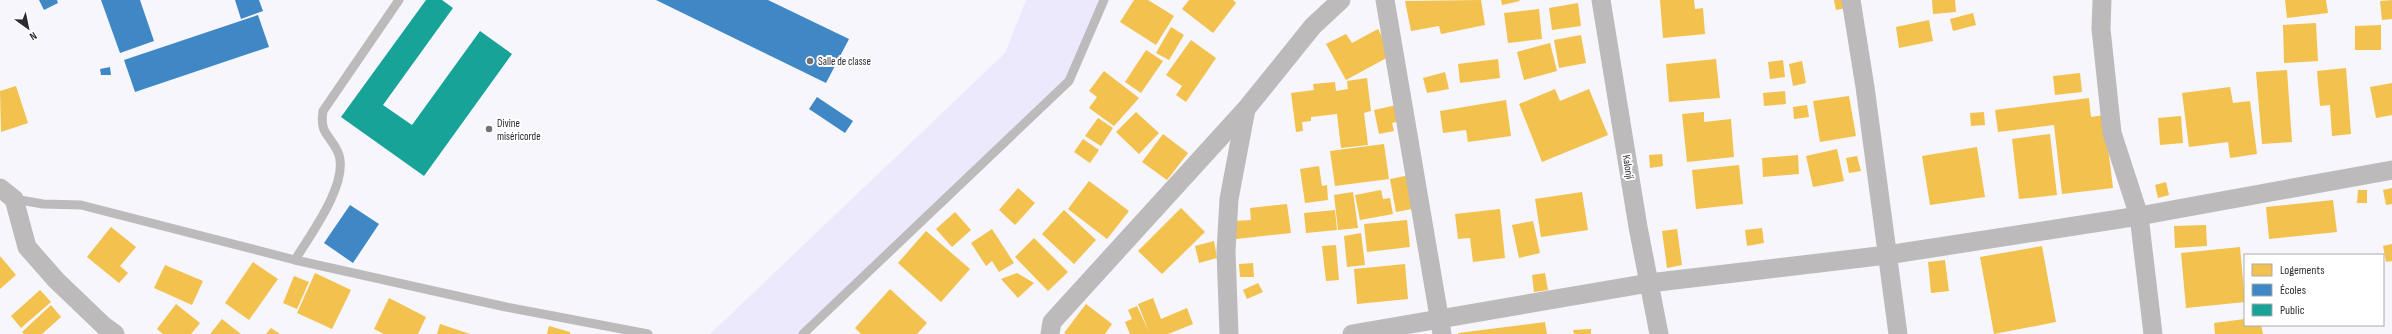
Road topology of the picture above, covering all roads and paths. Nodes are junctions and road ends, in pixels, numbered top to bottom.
1 (399, 0) edge
2 (1104, 0) edge
3 (1341, 0) edge
4 (1385, 0) edge
5 (1601, 0) edge
6 (1851, 0) edge
7 (2102, 0) edge
8 (1246, 109) junction
9 (2392, 170) edge
10 (7, 194) edge
11 (2138, 216) junction
12 (1887, 255) junction
13 (295, 260) junction
14 (1649, 283) junction
15 (1441, 327) edge
16 (1047, 330) edge
17 (115, 334) edge
18 (648, 334) edge
19 (803, 334) edge
20 (1229, 334) edge
21 (1352, 334) edge
22 (1658, 334) edge
23 (1898, 334) edge
24 (2153, 334) edge

1 - 13 lane
2 - 19 lane
3 - 8 street
4 - 15 street
5 - 14 street, Kalonji
6 - 12 street
7 - 11 street
8 - 16 street
8 - 20 street
9 - 11 street
10 - 13 lane
10 - 17 street
11 - 12 street
11 - 24 street
12 - 14 street
12 - 23 street
13 - 18 lane
14 - 15 street
14 - 22 street, Kalonji
15 - 21 street

